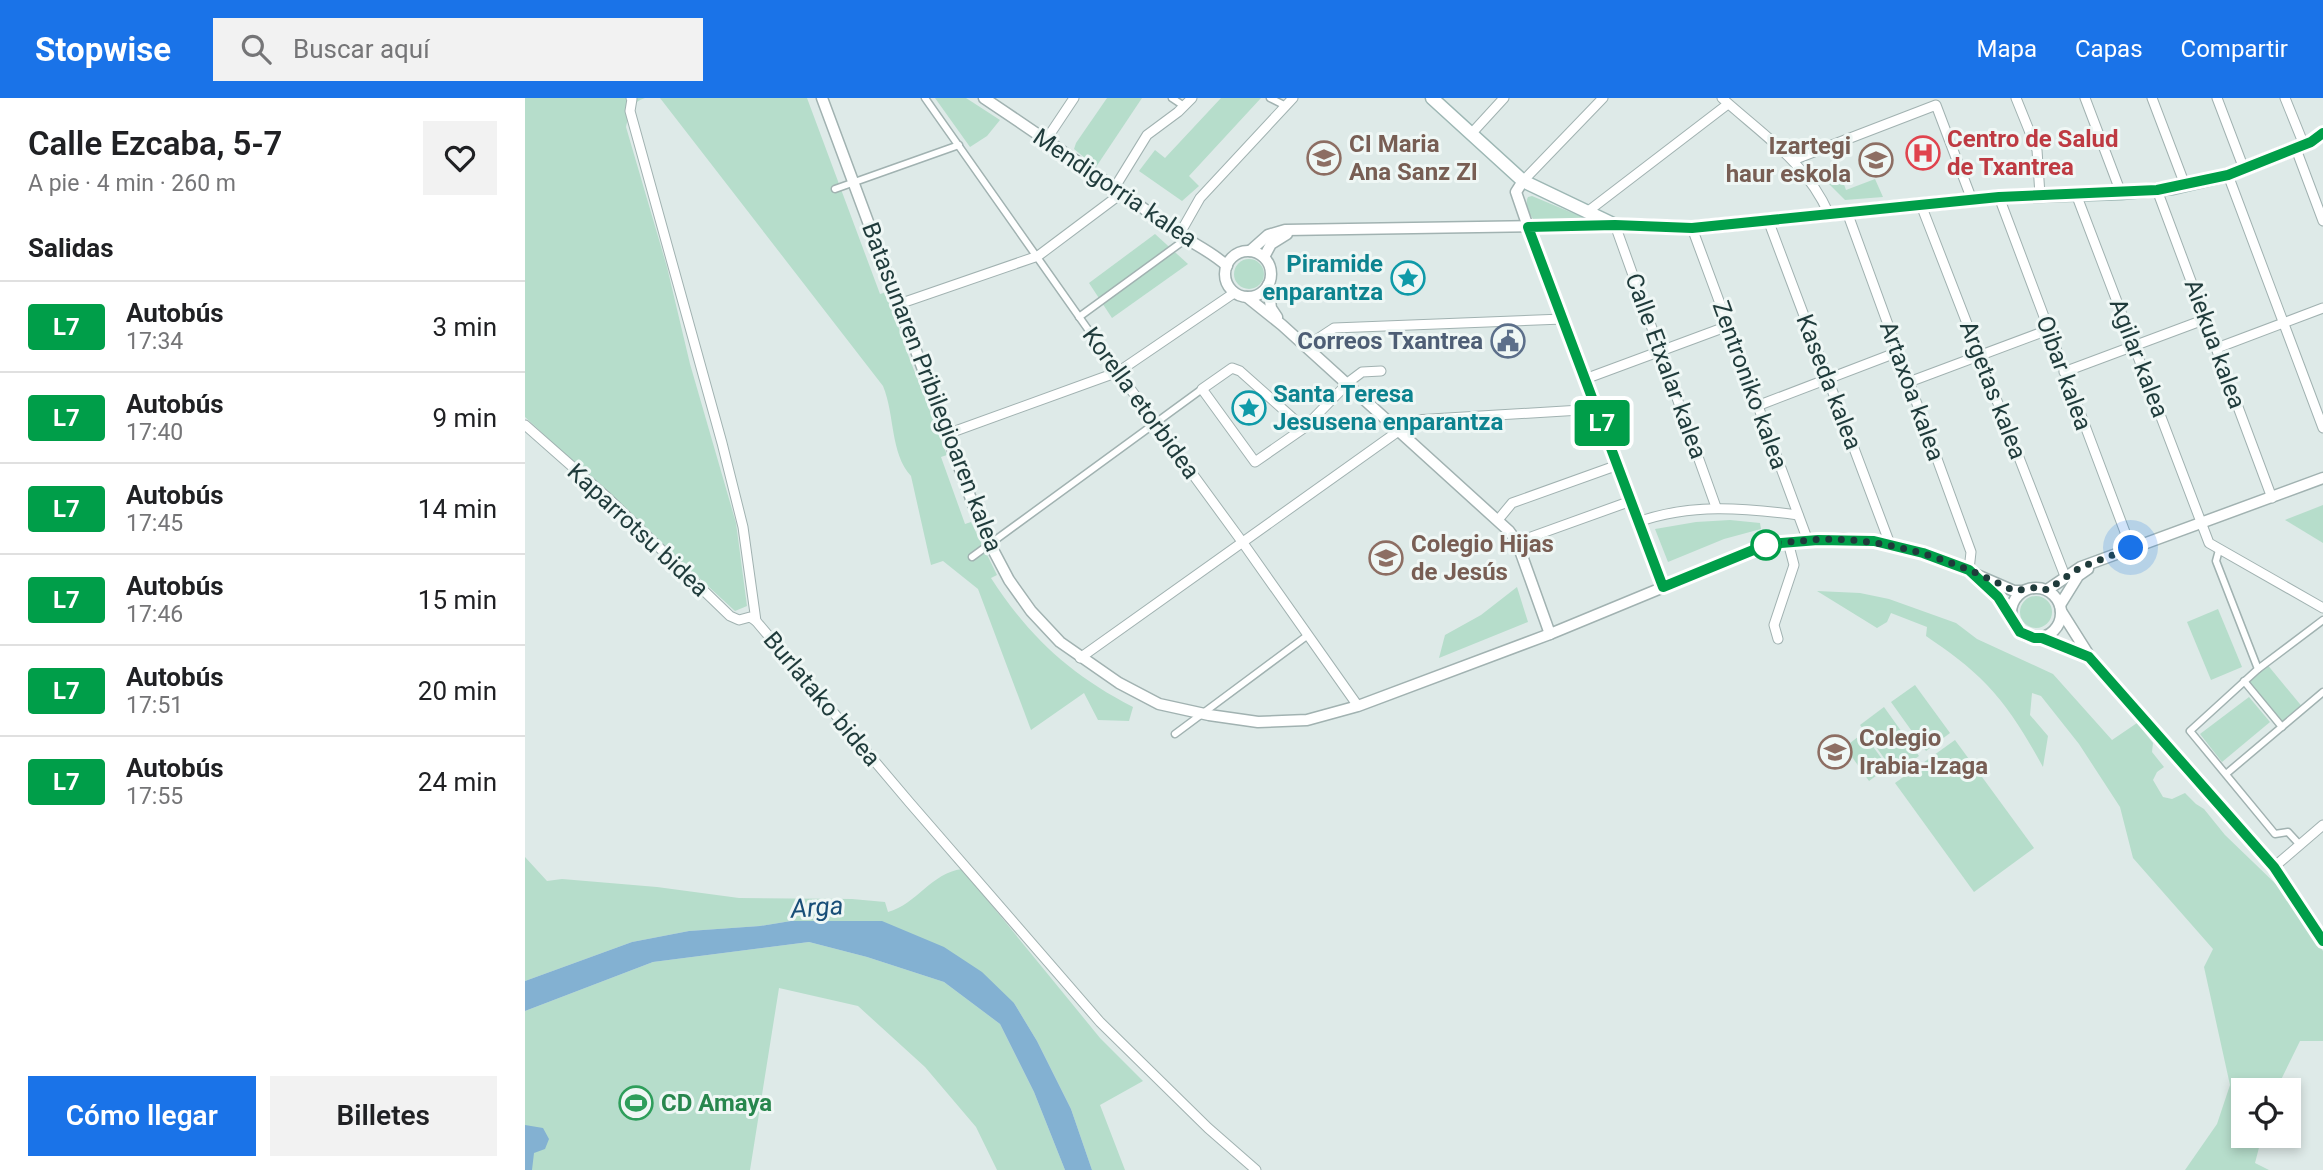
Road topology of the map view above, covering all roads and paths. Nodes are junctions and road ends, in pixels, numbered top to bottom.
1 (631, 98) edge
2 (822, 98) edge
3 (925, 98) edge
4 (984, 98) edge
5 (1074, 98) edge
6 (1172, 98) edge
7 (1192, 98) edge
8 (1270, 98) edge
9 (1432, 98) edge
10 (1504, 98) edge
11 (1603, 98) edge
12 (2016, 98) edge
13 (2085, 98) edge
14 (2152, 98) edge
15 (2217, 98) edge
16 (2285, 98) edge
17 (1725, 101) edge
18 (1289, 102) edge
19 (1934, 102) edge
20 (1184, 106) junction
21 (2323, 133) edge
22 (1471, 134) junction
23 (1046, 140) junction
24 (958, 145) junction
25 (2308, 145) edge
26 (1794, 160) junction
27 (2244, 169) junction
28 (2228, 175) junction
29 (1523, 181) junction
30 (854, 183) junction
31 (2185, 185) junction
32 (835, 189) dead end
33 (1119, 190) junction
34 (2157, 190) junction
35 (2121, 193) junction
36 (2076, 194) junction
37 (2040, 195) junction
38 (1999, 197) junction
39 (1972, 200) junction
40 (1921, 205) junction
41 (1587, 212) junction
42 (1846, 212) junction
43 (1829, 214) junction
44 (1768, 220) junction
45 (2323, 221) edge
46 (1615, 225) junction
47 (1528, 227) junction
48 (1692, 228) junction
49 (1296, 231) junction
50 (1182, 237) junction
51 (1249, 251) junction
52 (1212, 253) junction
53 (1236, 255) junction
54 (1038, 256) junction
55 (1264, 257) junction
56 (1227, 266) junction
57 (1268, 285) junction
58 (1234, 293) junction
59 (1247, 298) junction
60 (899, 304) junction
61 (2323, 308) edge
62 (1079, 317) junction
63 (1563, 319) junction
64 (2206, 319) junction
65 (2284, 324) junction
66 (1282, 325) junction
67 (1728, 326) junction
68 (2048, 330) junction
69 (2134, 346) junction
70 (1305, 347) junction
71 (2217, 348) junction
72 (1662, 352) junction
73 (1898, 352) junction
74 (1980, 356) junction
75 (1381, 371) dead end
76 (1118, 372) junction
77 (2064, 372) junction
78 (1585, 379) junction
79 (1828, 380) junction
80 (1909, 382) junction
81 (1347, 384) junction
82 (1202, 389) junction
83 (1758, 406) junction
84 (1597, 409) junction
85 (1154, 423) junction
86 (525, 425) edge
87 (1304, 428) junction
88 (2323, 429) edge
89 (1398, 430) junction
90 (947, 433) junction
91 (1618, 465) junction
92 (2323, 478) edge
93 (2272, 498) junction
94 (1631, 501) junction
95 (1716, 508) junction
96 (1798, 515) junction
97 (1497, 520) junction
98 (1638, 522) junction
99 (2202, 522) junction
100 (1808, 541) junction
101 (1517, 542) junction
102 (1788, 542) junction
103 (1243, 543) junction
104 (990, 544) junction
105 (1890, 544) junction
106 (2131, 548) junction
107 (2219, 550) junction
108 (972, 556) dead end
109 (2098, 561) junction
110 (1969, 570) junction
111 (2065, 576) junction
112 (1663, 587) junction
113 (2047, 590) junction
114 (2022, 591) junction
115 (2061, 608) junction
116 (2323, 608) edge
117 (2323, 620) edge
118 (756, 621) junction
119 (2015, 626) junction
120 (1550, 634) junction
121 (1308, 635) junction
122 (2042, 638) junction
123 (1778, 639) dead end
124 (2089, 657) junction
125 (1080, 658) junction
126 (2258, 669) junction
127 (2244, 681) junction
128 (2323, 692) edge
129 (1358, 706) junction
130 (1200, 713) junction
131 (2282, 727) junction
132 (1175, 734) dead end
133 (2226, 774) junction
134 (2323, 825) edge
135 (2300, 845) junction
136 (2274, 867) junction
137 (2323, 941) edge
138 (1257, 1170) edge

1 - 118 street, Burlatako bidea
2 - 30 street, Batasunaren Pribilegioaren kalea
3 - 24 street, Korella etorbidea
4 - 23 street, Mendigorria kalea
5 - 23 street
6 - 20 street
7 - 20 street
8 - 18 street
9 - 22 main road
10 - 22 street
11 - 29 street
12 - 37 street
13 - 35 street
14 - 31 street
15 - 27 street
16 - 25 street
17 - 26 street
17 - 41 street
18 - 50 street
19 - 26 street
19 - 39 street
20 - 33 street
21 - 25 main road
22 - 29 main road
23 - 33 street, Mendigorria kalea
24 - 30 street
24 - 54 street, Korella etorbidea
25 - 27 main road
25 - 45 street
26 - 43 street
27 - 28 main road
28 - 31 main road
28 - 65 street
29 - 41 main road
29 - 47 street
30 - 32 street
30 - 60 street, Batasunaren Pribilegioaren kalea
31 - 34 main road
33 - 50 street, Mendigorria kalea
33 - 54 street
34 - 35 main road
34 - 64 street, Aiekua kalea
35 - 36 main road
36 - 37 main road
36 - 69 street, Agilar kalea
37 - 38 main road
38 - 39 main road
38 - 68 street, Oibar kalea
39 - 40 main road
40 - 42 main road
40 - 74 street, Argetas kalea
41 - 46 main road
42 - 43 main road
42 - 73 street, Artaxoa kalea
43 - 44 main road
44 - 48 main road
44 - 79 street, Kaseda kalea
46 - 47 street
46 - 48 main road
46 - 72 street, Calle Etxalar kalea
47 - 49 street
47 - 63 street
48 - 67 street, Zentroniko kalea
49 - 51 street
49 - 55 street
50 - 52 street, Mendigorria kalea
50 - 62 street
51 - 53 street
51 - 55 street
52 - 53 street, Mendigorria kalea
52 - 56 street, Mendigorria kalea
53 - 56 street
54 - 60 street
54 - 62 street, Korella etorbidea
55 - 57 street
56 - 58 street
57 - 59 street
57 - 66 street
58 - 59 street
58 - 76 street
59 - 66 street
60 - 90 street, Batasunaren Pribilegioaren kalea
61 - 65 street
62 - 76 street, Korella etorbidea
63 - 70 street
63 - 78 street
64 - 69 street
64 - 71 street, Aiekua kalea
65 - 71 street
65 - 88 street
66 - 70 street
67 - 72 street
67 - 83 street, Zentroniko kalea
68 - 74 street
68 - 77 street, Oibar kalea
69 - 77 street
69 - 99 street, Agilar kalea
70 - 81 street
71 - 93 street, Aiekua kalea
72 - 78 street
72 - 95 street, Calle Etxalar kalea
73 - 79 street
73 - 80 street, Artaxoa kalea
74 - 80 street
74 - 111 street, Argetas kalea
75 - 81 street
76 - 85 street, Korella etorbidea
76 - 90 street
77 - 106 street, Oibar kalea
78 - 84 street
79 - 83 street
79 - 105 street, Kaseda kalea
80 - 110 street, Artaxoa kalea
81 - 87 street
81 - 89 street
82 - 85 street
82 - 87 street
82 - 87 street
83 - 96 street, Zentroniko kalea
84 - 89 street
84 - 91 street
85 - 103 street, Korella etorbidea
85 - 104 street
86 - 118 street, Kaparrotsu bidea
89 - 97 street
89 - 103 street
90 - 104 street, Batasunaren Pribilegioaren kalea
91 - 94 street
91 - 97 street
92 - 93 street
93 - 99 street
94 - 98 street
94 - 101 street
95 - 96 street
95 - 98 street
96 - 100 street, Zentroniko kalea
97 - 101 street
98 - 112 street
99 - 106 street
99 - 107 street, Agilar kalea
100 - 102 street, Batasunaren Pribilegioaren kalea
100 - 105 street, Batasunaren Pribilegioaren kalea
101 - 120 street
102 - 112 street, Batasunaren Pribilegioaren kalea
102 - 123 street
103 - 121 street, Korella etorbidea
103 - 125 street
104 - 108 street
104 - 125 street, Batasunaren Pribilegioaren kalea
105 - 110 street, Batasunaren Pribilegioaren kalea
106 - 109 street
107 - 116 street
107 - 126 street
109 - 111 street
109 - 115 street
110 - 114 street, Batasunaren Pribilegioaren kalea
110 - 119 street
111 - 113 street
112 - 120 street, Batasunaren Pribilegioaren kalea
113 - 114 street
113 - 115 street
114 - 119 street
115 - 122 street
115 - 124 street
117 - 126 street
118 - 138 street, Burlatako bidea
119 - 122 street
120 - 129 street, Batasunaren Pribilegioaren kalea
121 - 129 street, Korella etorbidea
121 - 130 street
122 - 124 street
124 - 136 street
125 - 130 street, Batasunaren Pribilegioaren kalea
126 - 127 street
127 - 131 street
127 - 133 street
128 - 131 street
129 - 130 street, Batasunaren Pribilegioaren kalea
130 - 132 street
131 - 133 street
133 - 135 street
134 - 135 street
135 - 136 street
136 - 137 street

